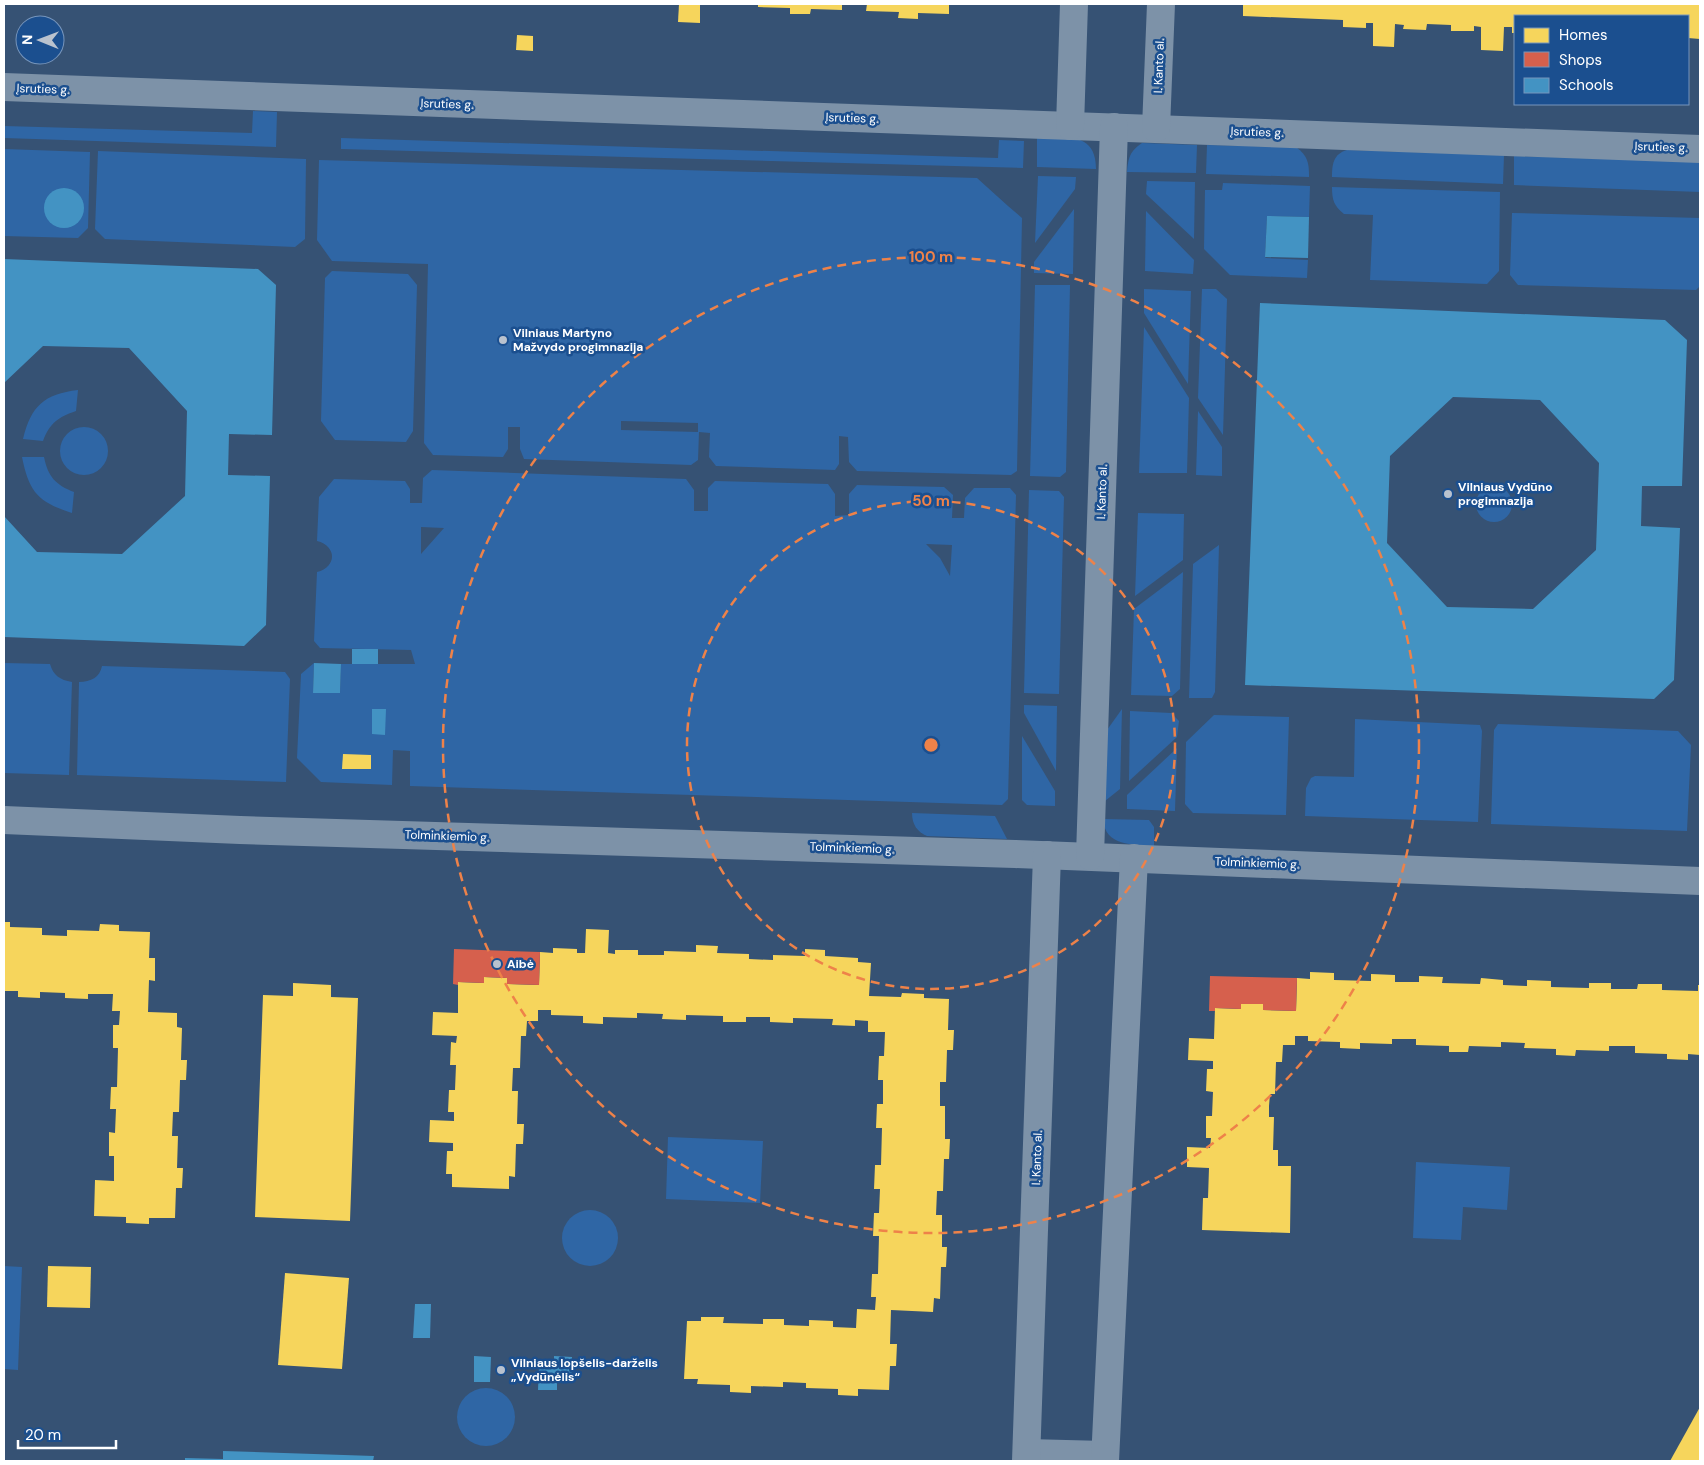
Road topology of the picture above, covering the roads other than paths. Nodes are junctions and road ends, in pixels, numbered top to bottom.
1 (1074, 4) edge
2 (1161, 4) edge
3 (4, 87) edge
4 (1070, 126) junction
5 (1114, 127) junction
6 (1156, 128) junction
7 (1700, 149) edge
8 (4, 820) edge
9 (1047, 855) junction
10 (1090, 856) junction
11 (1134, 858) junction
12 (1700, 881) edge
13 (1026, 1457) edge
14 (1105, 1458) edge

1 - 4 street
2 - 6 street, I. Kanto al.
3 - 4 street, Įsruties g.
4 - 5 street, Įsruties g.
5 - 6 street, Įsruties g.
5 - 10 street, I. Kanto al.
6 - 7 street, Įsruties g.
8 - 9 street, Tolminkiemio g.
9 - 10 street, Tolminkiemio g.
9 - 13 street, I. Kanto al.
10 - 11 street, Tolminkiemio g.
11 - 12 street, Tolminkiemio g.
11 - 14 street
13 - 14 street

